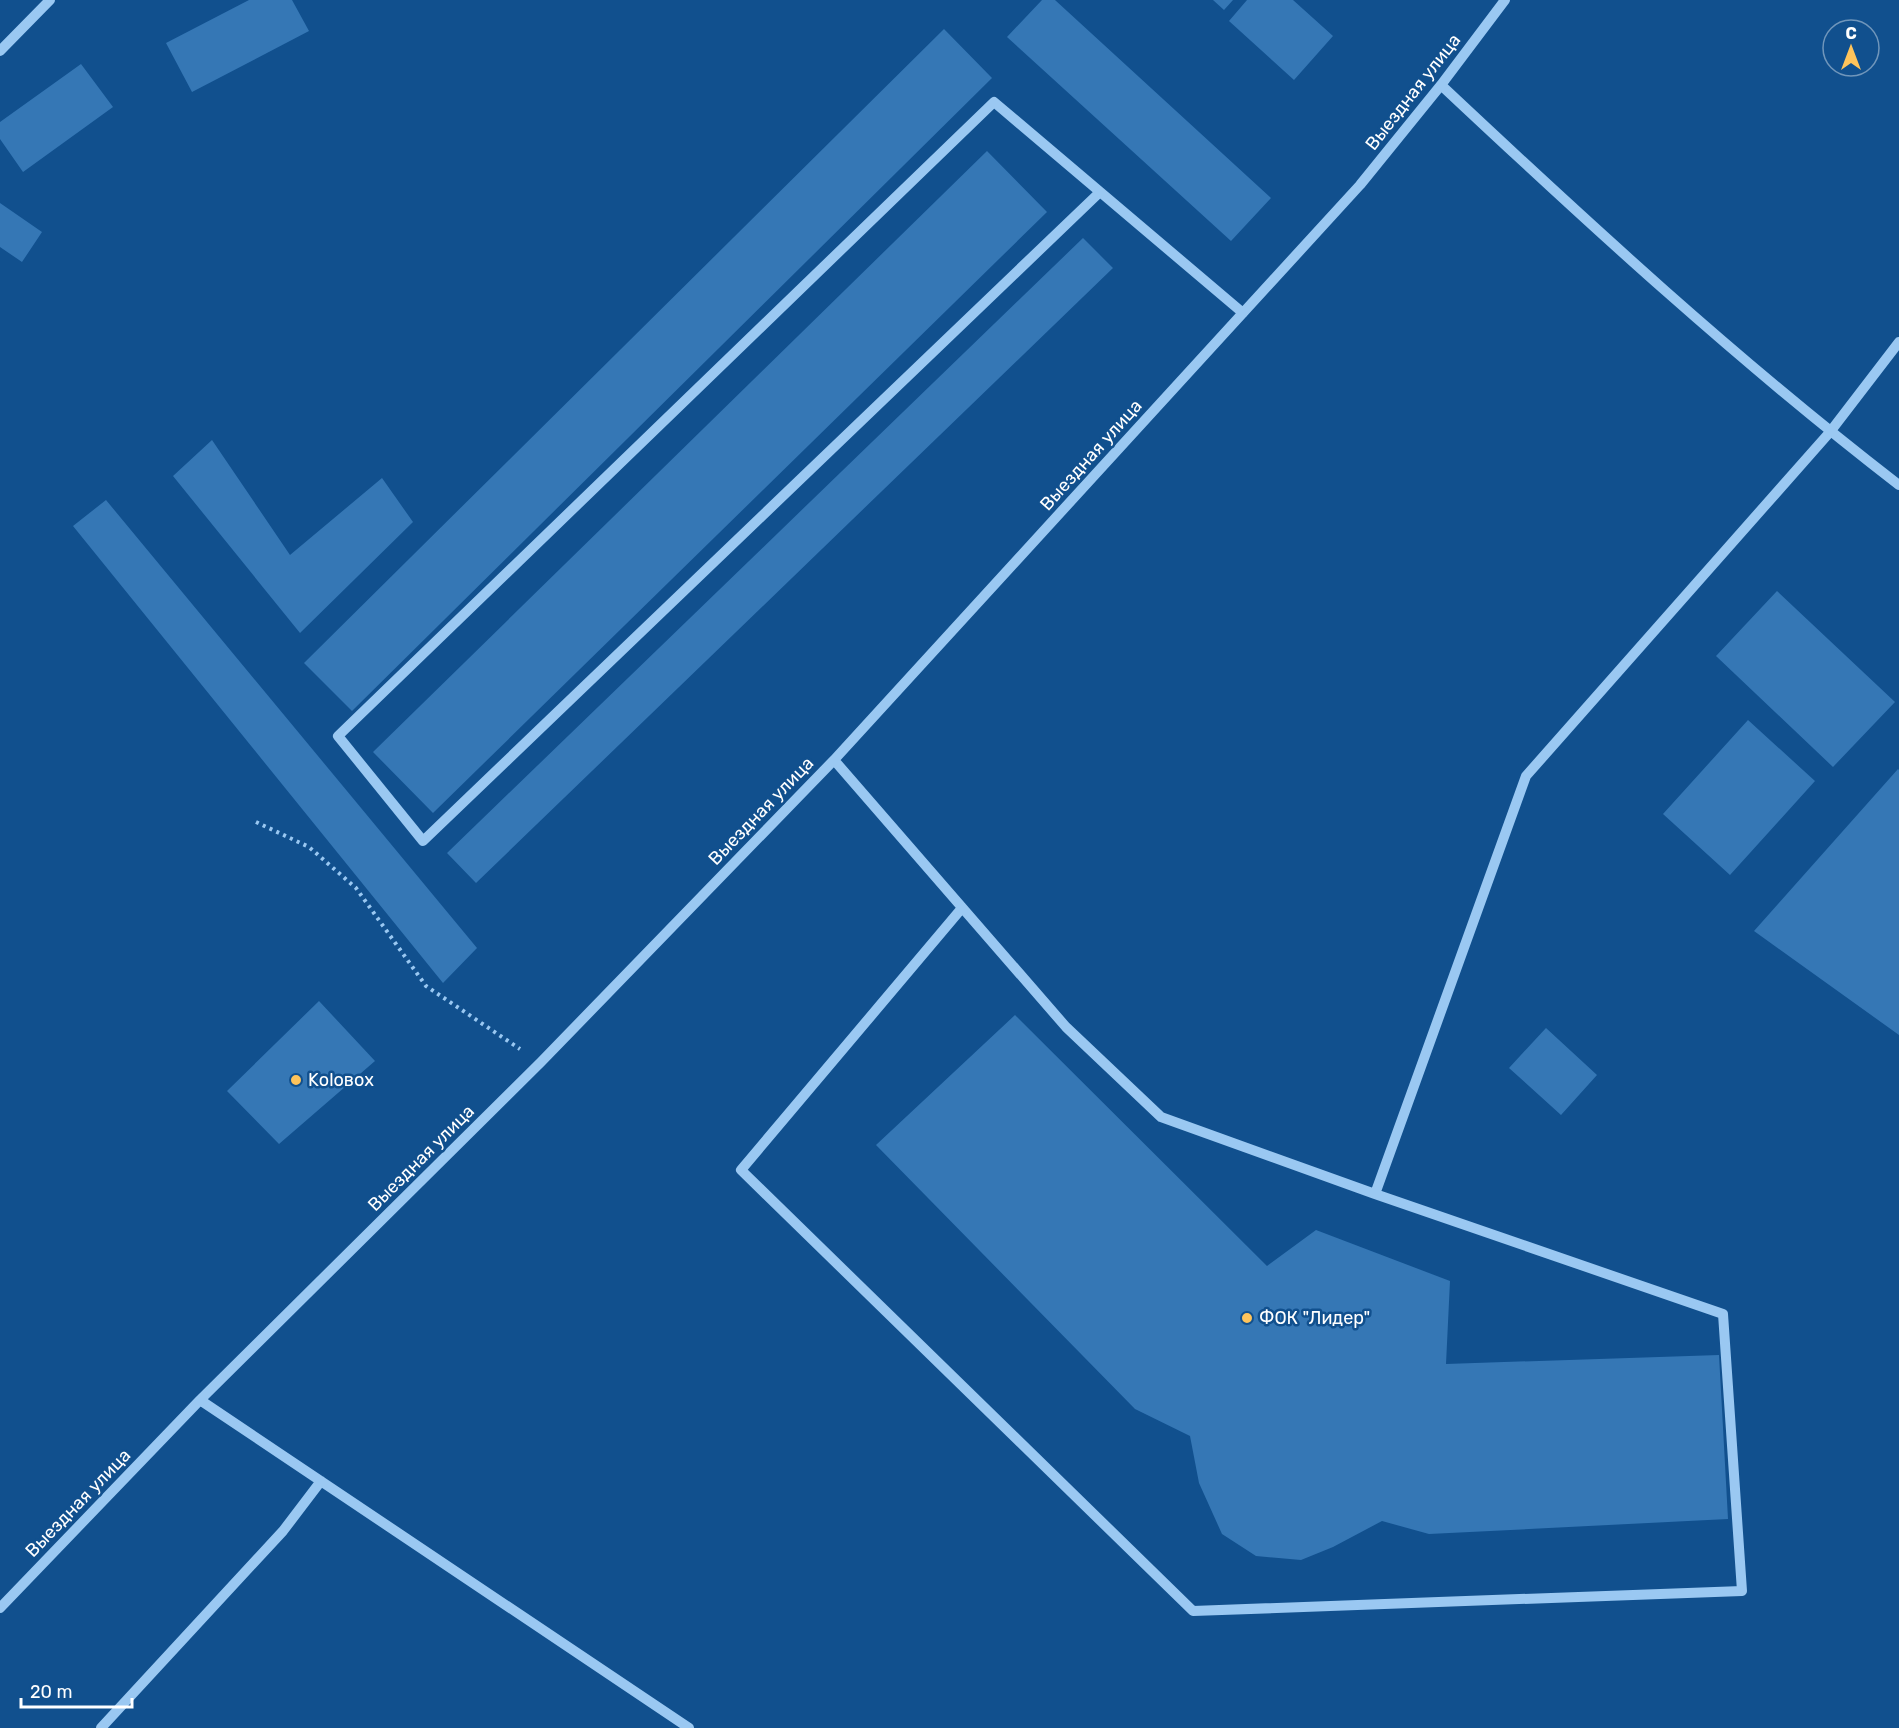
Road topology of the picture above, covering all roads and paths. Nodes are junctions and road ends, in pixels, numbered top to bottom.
1 (50, 0) edge
2 (1505, 0) edge
3 (0, 51) edge
4 (1441, 85) junction
5 (1100, 192) junction
6 (1243, 313) junction
7 (1899, 342) edge
8 (1830, 432) junction
9 (1899, 485) edge
10 (834, 760) junction
11 (256, 822) dead end
12 (962, 908) junction
13 (541, 1062) junction
14 (1375, 1194) junction
15 (200, 1400) junction
16 (321, 1481) junction
17 (0, 1608) edge
18 (101, 1728) edge
19 (689, 1728) edge

1 - 3 street
2 - 4 street, Выездная улица
4 - 6 street, Выездная улица
4 - 8 street
5 - 5 street
5 - 6 street
6 - 10 street, Выездная улица
7 - 8 street
8 - 9 street
8 - 14 street
10 - 12 street
10 - 13 street, Выездная улица
11 - 13 path
12 - 14 street
12 - 14 street
13 - 15 street, Выездная улица
15 - 16 street
15 - 17 street, Выездная улица
16 - 18 street
16 - 19 street

